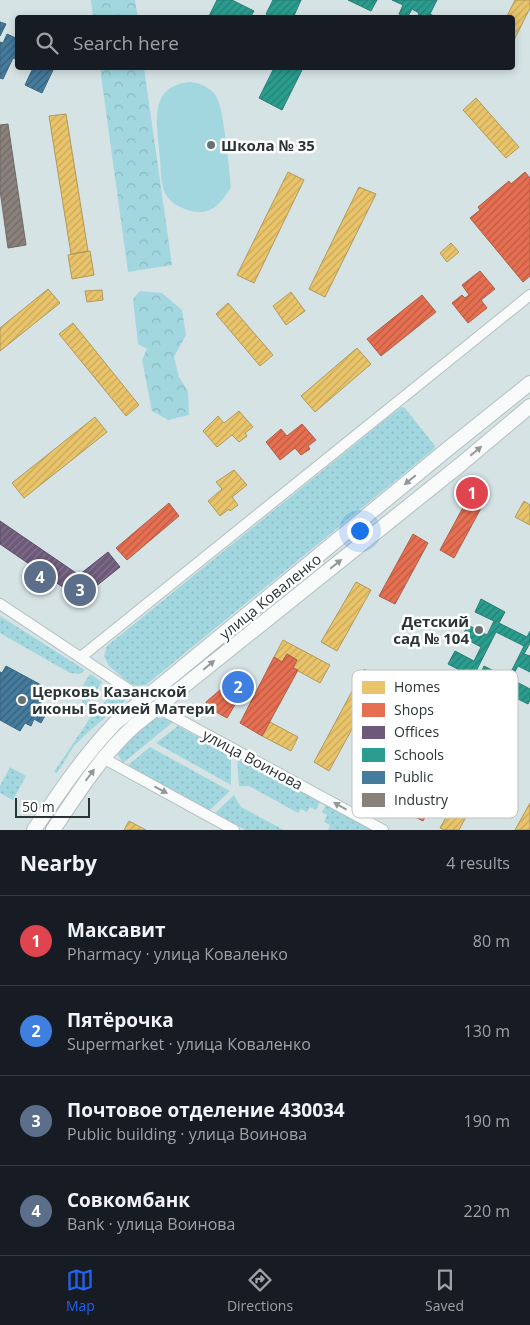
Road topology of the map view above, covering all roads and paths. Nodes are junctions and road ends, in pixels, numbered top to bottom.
1 (530, 295) edge
2 (530, 383) edge
3 (530, 406) edge
4 (444, 452) junction
5 (460, 464) junction
6 (0, 604) edge
7 (259, 605) junction
8 (269, 617) junction
9 (81, 657) junction
10 (143, 698) junction
11 (158, 708) junction
12 (91, 748) junction
13 (103, 758) junction
14 (352, 813) edge
15 (361, 818) edge
16 (34, 830) edge
17 (53, 830) edge
18 (234, 830) edge
19 (383, 830) edge

1 - 9 street
2 - 4 main road, улица Коваленко
5 -> 3 main road, улица Коваленко
4 - 5 main road
4 -> 7 main road, улица Коваленко
8 -> 5 main road, улица Коваленко
6 - 9 street, улица Воинова
7 - 8 main road
7 - 10 main road, улица Коваленко
11 -> 8 main road, улица Коваленко
9 - 10 street, улица Воинова
10 - 11 main road, улица Воинова
10 - 12 main road, улица Коваленко
11 - 13 main road, улица Коваленко
14 -> 11 street, улица Воинова
12 - 13 main road
12 - 16 main road, улица Коваленко
17 -> 13 main road, улица Коваленко
13 -> 18 street
19 -> 15 street, улица Воинова

